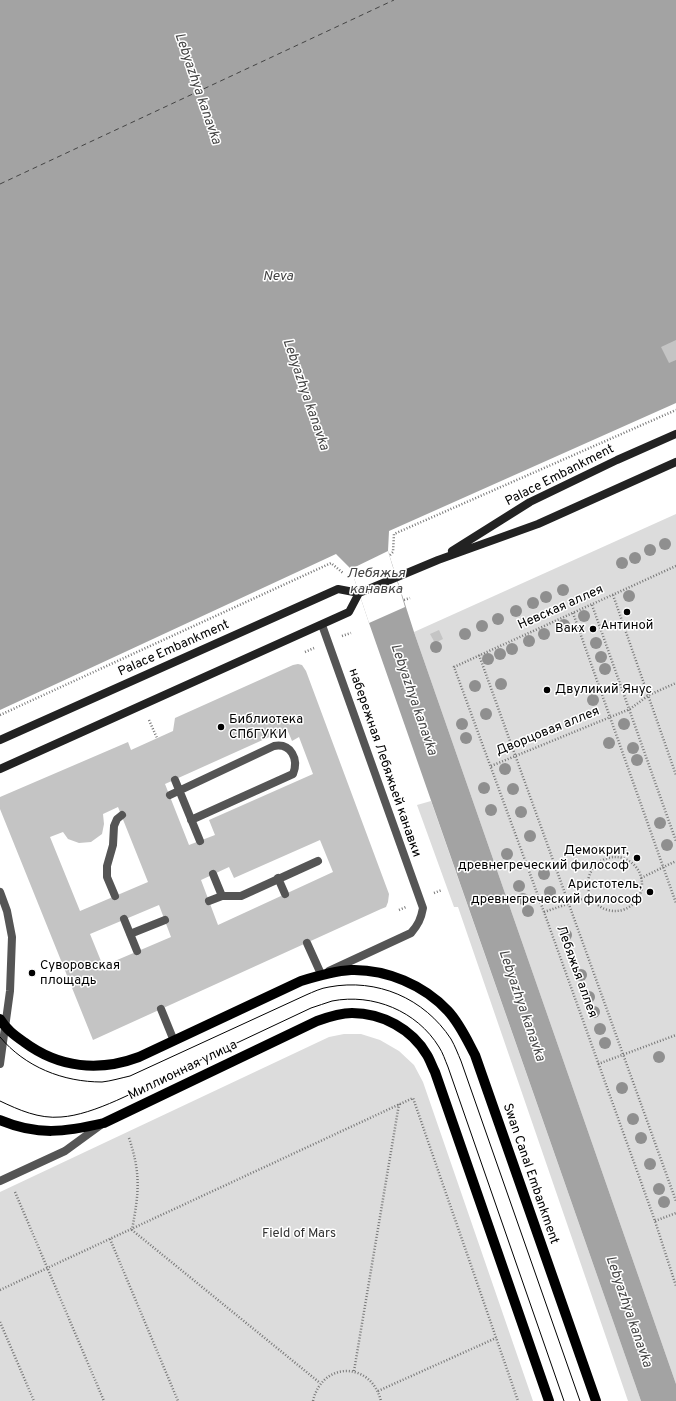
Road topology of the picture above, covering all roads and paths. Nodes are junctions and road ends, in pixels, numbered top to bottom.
1 (676, 410) edge
2 (676, 434) edge
3 (676, 462) edge
4 (390, 555) dead end
5 (438, 560) junction
6 (676, 566) edge
7 (345, 574) dead end
8 (359, 593) junction
9 (613, 595) junction
10 (410, 598) dead end
11 (404, 600) dead end
12 (592, 604) junction
13 (573, 613) junction
14 (322, 625) junction
15 (479, 655) junction
16 (454, 667) joint
17 (676, 683) edge
18 (649, 695) junction
19 (630, 710) junction
20 (0, 715) edge
21 (610, 717) junction
22 (149, 719) dead end
23 (157, 738) dead end
24 (0, 740) edge
25 (515, 757) junction
26 (491, 766) junction
27 (0, 769) edge
28 (676, 775) edge
29 (175, 780) dead end
30 (179, 790) junction
31 (170, 795) dead end
32 (122, 815) dead end
33 (191, 820) junction
34 (200, 841) dead end
35 (676, 841) edge
36 (318, 861) dead end
37 (676, 861) edge
38 (663, 866) junction
39 (213, 874) dead end
40 (278, 878) junction
41 (641, 878) junction
42 (0, 892) edge
43 (285, 894) dead end
44 (115, 896) dead end
45 (222, 896) junction
46 (591, 896) junction
47 (209, 901) dead end
48 (569, 903) junction
49 (676, 903) edge
50 (544, 912) junction
51 (124, 919) dead end
52 (164, 920) dead end
53 (130, 934) junction
54 (307, 943) dead end
55 (137, 951) dead end
56 (321, 974) junction
57 (161, 1009) dead end
58 (0, 1019) edge
59 (5, 1028) junction
60 (676, 1035) edge
61 (174, 1041) junction
62 (623, 1055) junction
63 (0, 1064) edge
64 (598, 1064) junction
65 (400, 1104) junction
66 (0, 1120) edge
67 (104, 1123) junction
68 (129, 1138) dead end
69 (0, 1182) edge
70 (15, 1191) dead end
71 (676, 1201) edge
72 (676, 1213) edge
73 (655, 1221) junction
74 (132, 1230) junction
75 (110, 1239) junction
76 (48, 1268) junction
77 (676, 1286) edge
78 (0, 1290) edge
79 (0, 1322) edge
80 (496, 1338) junction
81 (354, 1371) junction
82 (320, 1383) junction
83 (378, 1391) junction
84 (34, 1401) edge
85 (104, 1401) edge
86 (178, 1401) edge
87 (313, 1401) edge
88 (381, 1401) edge
89 (518, 1401) edge
90 (549, 1401) edge
91 (596, 1401) edge

1 - 4 path
2 - 5 main road, Palace Embankment
3 - 5 main road, Palace Embankment
5 - 8 main road, Palace Embankment
6 - 9 path, Невская аллея
7 - 20 path
8 - 14 main road
8 - 24 main road, Palace Embankment
9 - 12 path, Невская аллея
9 - 18 path
10 - 11 path
12 - 13 path, Невская аллея
12 - 19 path
13 - 15 path, Невская аллея
13 - 21 path
14 - 27 main road
14 - 56 street, набережная Лебяжьей канавки
15 - 16 path, Невская аллея
15 - 25 path
16 - 26 path, Лебяжья аллея
17 - 18 path, Дворцовая аллея
18 - 19 path, Дворцовая аллея
18 - 28 path
19 - 21 path, Дворцовая аллея
19 - 35 path
21 - 25 path, Дворцовая аллея
21 - 38 path
22 - 23 path
25 - 26 path, Дворцовая аллея
25 - 48 path
26 - 50 path, Лебяжья аллея
29 - 30 street
30 - 31 street
30 - 33 street
30 - 33 street
32 - 44 street
33 - 34 street
36 - 40 street
37 - 38 path
38 - 41 path
38 - 49 path
39 - 45 street
40 - 43 street
40 - 45 street
41 - 46 path
41 - 46 path
42 - 59 street
45 - 47 street
46 - 48 path
48 - 50 path
48 - 62 path
50 - 64 path, Лебяжья аллея
51 - 53 street
52 - 53 street
53 - 55 street
54 - 56 street
56 - 61 main road
56 - 91 main road, Swan Canal Embankment
57 - 61 street
58 - 59 main road
59 - 61 main road
59 - 63 street
60 - 62 path
62 - 64 path
62 - 71 path
64 - 73 path, Лебяжья аллея
65 - 74 path
65 - 80 path
65 - 81 path
66 - 67 main road
67 - 69 street, Миллионная улица
67 - 90 main road, Миллионная улица
68 - 74 path
70 - 76 path
72 - 73 path
73 - 77 path, Лебяжья аллея
74 - 75 path
74 - 82 path
75 - 76 path
75 - 86 path
76 - 78 path
76 - 85 path
79 - 84 path
80 - 83 path
80 - 89 path
81 - 82 path
81 - 83 path
82 - 87 path
83 - 88 path

